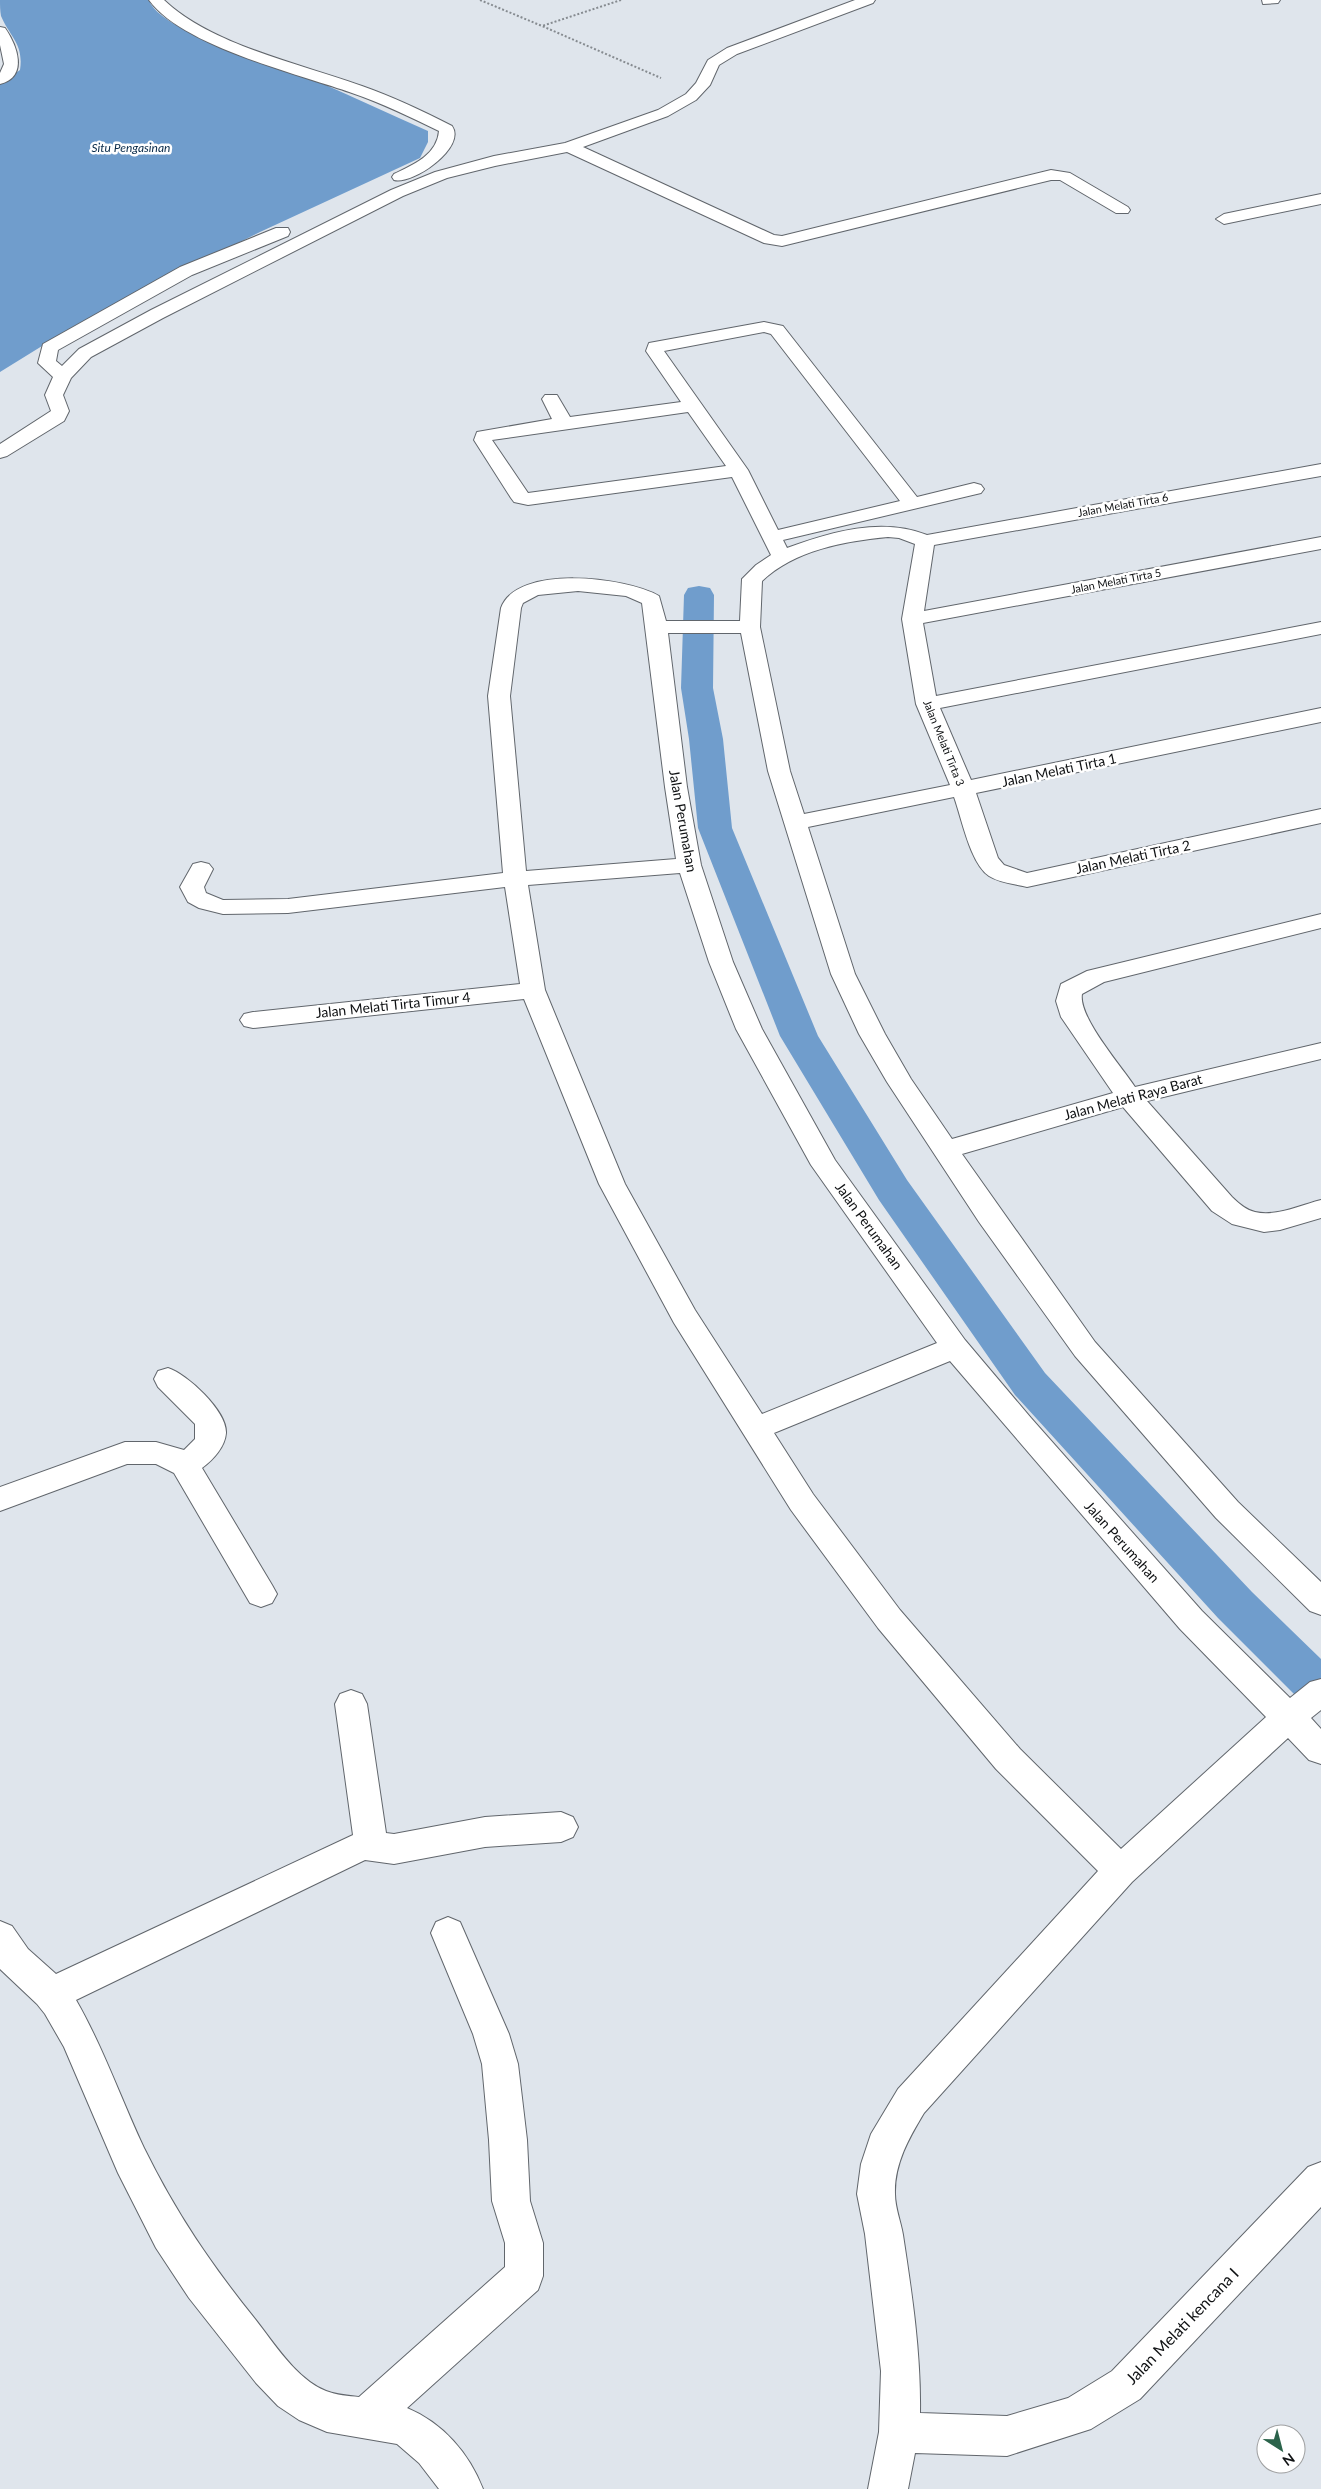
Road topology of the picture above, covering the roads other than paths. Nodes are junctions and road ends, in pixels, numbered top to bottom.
1 (156, 0) edge
2 (868, 0) edge
3 (0, 31) edge
4 (0, 80) edge
5 (569, 147) junction
6 (1321, 199) edge
7 (1122, 210) dead end
8 (1224, 219) dead end
9 (63, 376) junction
10 (551, 399) dead end
11 (694, 406) junction
12 (564, 424) junction
13 (0, 452) edge
14 (738, 470) junction
15 (1321, 470) edge
16 (974, 489) dead end
17 (913, 504) junction
18 (772, 537) junction
19 (925, 541) junction
20 (1321, 542) edge
21 (782, 557) junction
22 (912, 619) junction
23 (661, 620) junction
24 (740, 627) junction
25 (1321, 628) edge
26 (926, 704) junction
27 (1321, 715) edge
28 (963, 790) junction
29 (1321, 816) edge
30 (796, 823) junction
31 (973, 825) joint
32 (689, 865) junction
33 (201, 869) dead end
34 (515, 879) junction
35 (1321, 921) edge
36 (533, 990) junction
37 (253, 1020) dead end
38 (1321, 1051) edge
39 (1129, 1097) junction
40 (946, 1149) junction
41 (1321, 1209) edge
42 (955, 1347) junction
43 (168, 1379) dead end
44 (755, 1429) junction
45 (185, 1465) junction
46 (0, 1499) edge
47 (261, 1594) dead end
48 (1321, 1602) edge
49 (351, 1704) dead end
50 (1303, 1704) edge
51 (1321, 1750) edge
52 (561, 1827) dead end
53 (371, 1845) junction
54 (1120, 1871) junction
55 (448, 1933) dead end
56 (0, 1937) edge
57 (52, 1994) junction
58 (1321, 2180) edge
59 (366, 2418) junction
60 (899, 2432) junction
61 (464, 2489) edge
62 (888, 2489) edge

1 - 9 street
2 - 5 street
3 - 4 street
5 - 7 street
5 - 9 street
6 - 8 street
9 - 13 street
10 - 12 street
11 - 12 street
11 - 14 street
11 - 17 street
12 - 14 street
14 - 18 street
15 - 19 street, Jalan Melati Tirta 6
16 - 17 street
17 - 18 street
18 - 21 street
19 - 21 street
19 - 22 street, Jalan Melati Tirta 3
20 - 22 street, Jalan Melati Tirta 5
21 - 24 street
22 - 26 street, Jalan Melati Tirta 3
23 - 24 street
23 - 32 street, Jalan Perumahan
23 - 34 street
24 - 30 street
25 - 26 street
26 - 28 street, Jalan Melati Tirta 3
27 - 28 street, Jalan Melati Tirta 1
28 - 30 street, Jalan Melati Tirta 1
28 - 31 street, Jalan Melati Tirta 3
29 - 31 street, Jalan Melati Tirta 2
30 - 40 street
32 - 34 street
32 - 42 street, Jalan Perumahan
33 - 34 street
34 - 36 street
35 - 39 street
36 - 37 street, Jalan Melati Tirta Timur 4
36 - 44 street
38 - 39 street, Jalan Melati Raya Barat
39 - 40 street, Jalan Melati Raya Barat
39 - 41 street
40 - 48 street
42 - 44 street
42 - 50 street, Jalan Perumahan
43 - 45 street
44 - 54 street
45 - 46 street
45 - 47 street
49 - 53 street
50 - 51 street, Jalan Perumahan
50 - 54 street
52 - 53 street
53 - 57 street
54 - 60 street
55 - 59 street
56 - 57 street
57 - 59 street
58 - 60 street, Jalan Melati kencana I
59 - 61 street
60 - 62 street

